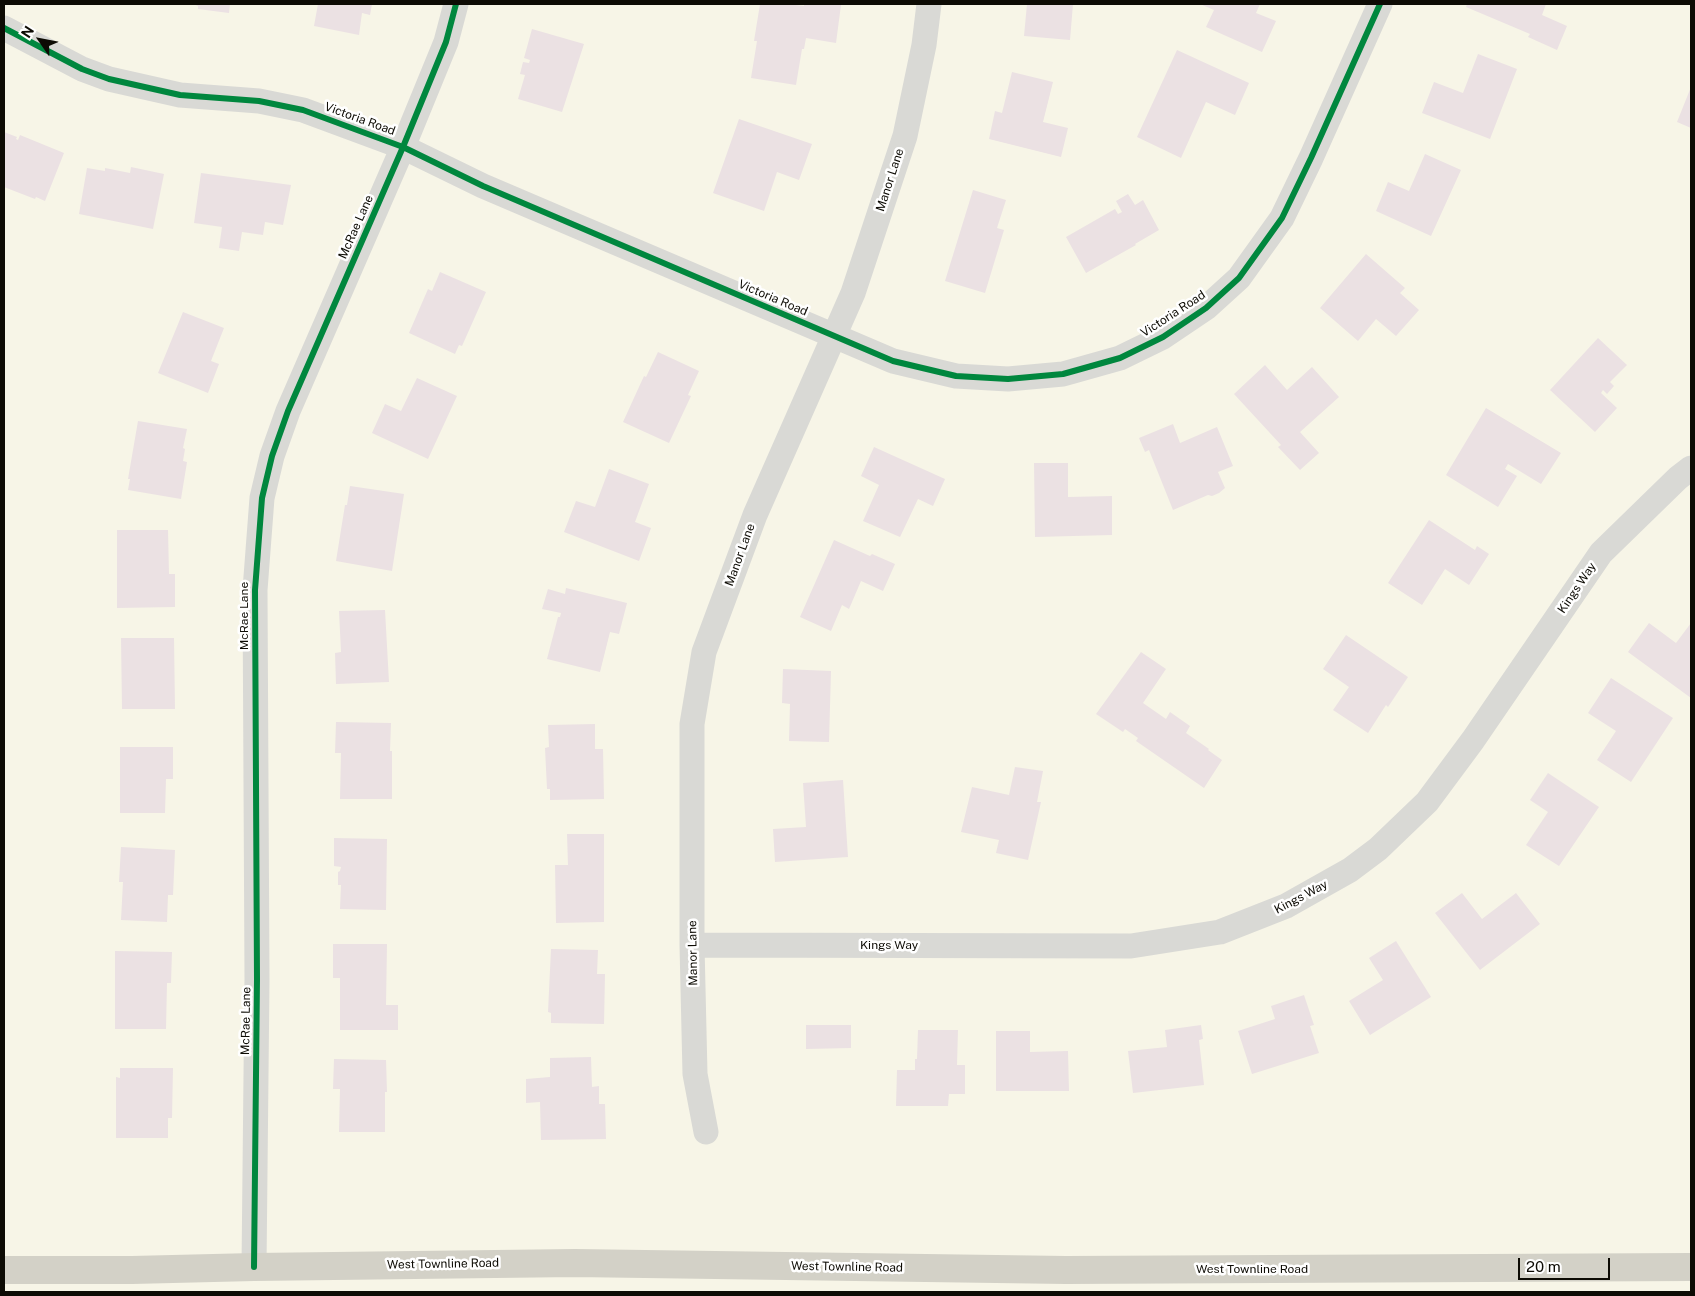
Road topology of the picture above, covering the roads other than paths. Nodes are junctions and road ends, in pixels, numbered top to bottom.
1 (456, 4) edge
2 (929, 4) edge
3 (1380, 4) edge
4 (4, 28) edge
5 (403, 147) junction
6 (834, 336) junction
7 (1691, 468) edge
8 (692, 945) junction
9 (706, 1132) dead end
10 (254, 1266) junction
11 (1691, 1267) edge
12 (4, 1270) edge

1 - 5 street, McRae Lane
2 - 6 street, Manor Lane
3 - 6 street, Victoria Road
4 - 5 street, Victoria Road
5 - 6 street, Victoria Road
5 - 10 street, McRae Lane
6 - 8 street, Manor Lane
7 - 8 street, Kings Way
8 - 9 street, Manor Lane
10 - 11 main road, West Townline Road
10 - 12 main road, West Townline Road

